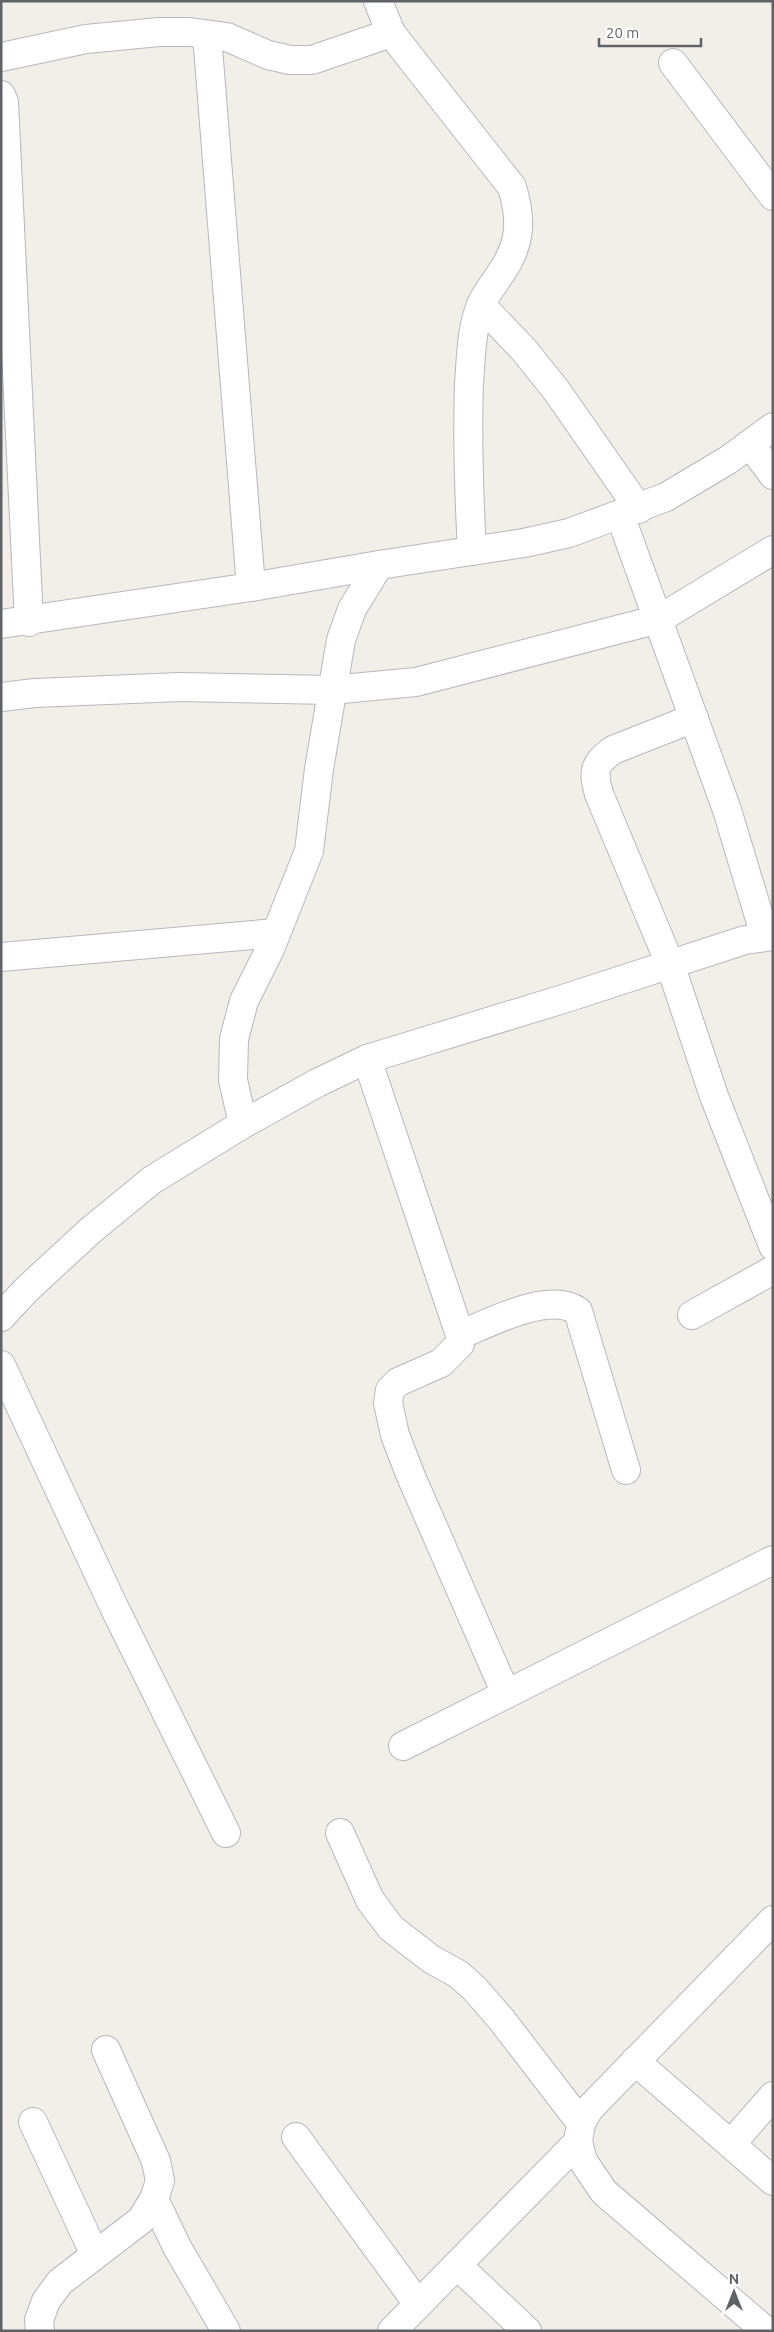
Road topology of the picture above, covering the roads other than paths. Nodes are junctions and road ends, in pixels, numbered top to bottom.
1 (378, 1) edge
2 (391, 33) junction
3 (208, 34) junction
4 (1, 57) edge
5 (673, 63) dead end
6 (1, 96) edge
7 (773, 196) edge
8 (481, 305) junction
9 (773, 428) edge
10 (750, 444) junction
11 (773, 475) edge
12 (629, 512) junction
13 (773, 550) edge
14 (472, 551) junction
15 (379, 564) junction
16 (251, 587) junction
17 (659, 619) junction
18 (29, 622) junction
19 (1, 624) edge
20 (331, 690) junction
21 (1, 697) edge
22 (694, 718) junction
23 (276, 933) junction
24 (769, 936) edge
25 (1, 957) edge
26 (670, 964) junction
27 (367, 1058) junction
28 (243, 1124) junction
29 (773, 1246) edge
30 (773, 1270) edge
31 (692, 1315) dead end
32 (1, 1317) edge
33 (460, 1335) junction
34 (1, 1365) edge
35 (626, 1470) dead end
36 (773, 1560) edge
37 (506, 1694) junction
38 (403, 1746) dead end
39 (226, 1833) dead end
40 (340, 1833) dead end
41 (773, 1920) edge
42 (106, 2050) dead end
43 (635, 2061) junction
44 (773, 2096) edge
45 (33, 2122) dead end
46 (580, 2133) junction
47 (296, 2137) dead end
48 (731, 2144) junction
49 (773, 2181) edge
50 (154, 2199) junction
51 (95, 2255) junction
52 (457, 2265) junction
53 (418, 2304) junction
54 (40, 2331) edge
55 (226, 2331) edge
56 (392, 2331) edge
57 (527, 2331) edge
58 (766, 2331) edge

1 - 2 street
2 - 3 street
2 - 8 street
3 - 4 street
3 - 16 street
5 - 7 street
6 - 18 street
8 - 12 street
8 - 14 street
9 - 10 street
10 - 11 street
10 - 12 street
12 - 14 street
12 - 17 street
13 - 17 street
14 - 15 street
15 - 16 street
15 - 20 street
16 - 18 street
17 - 20 street
17 - 22 street
18 - 19 street
20 - 21 street
20 - 23 street
22 - 24 street
22 - 26 street
23 - 25 street
23 - 28 street
24 - 26 street
26 - 27 street
26 - 29 street
27 - 28 street
27 - 33 street
28 - 32 street
30 - 31 street
33 - 35 street
33 - 37 street
34 - 39 street
36 - 37 street
37 - 38 street
40 - 46 street
41 - 43 street
42 - 50 street
43 - 46 street
43 - 48 street
44 - 48 street
45 - 51 street
46 - 52 street
46 - 58 street
47 - 53 street
48 - 49 street
50 - 51 street
50 - 55 street
51 - 54 street
52 - 53 street
52 - 57 street
53 - 56 street

